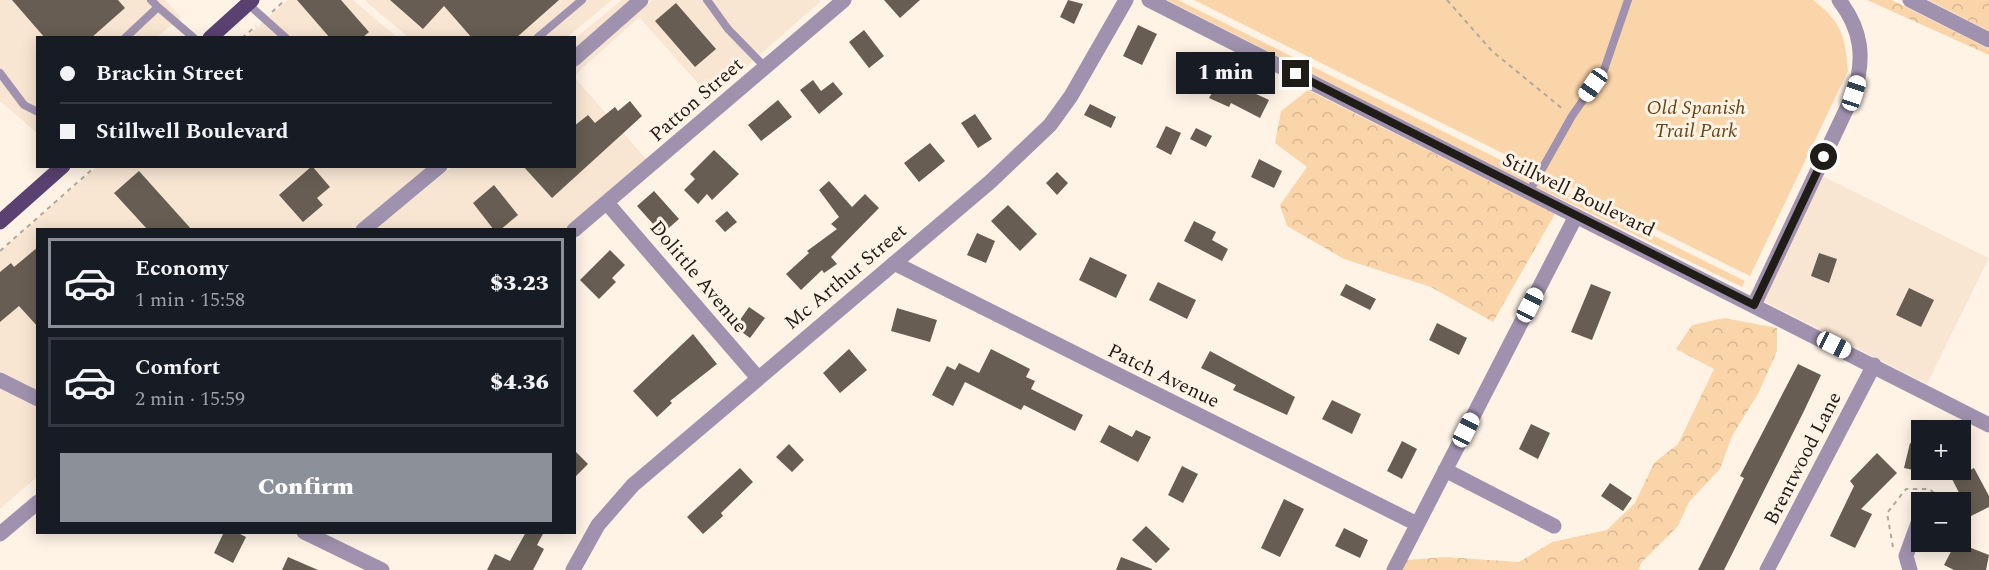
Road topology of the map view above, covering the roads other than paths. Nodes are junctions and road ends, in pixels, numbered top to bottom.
1 (151, 0) edge
2 (582, 0) edge
3 (641, 0) edge
4 (707, 0) edge
5 (844, 0) edge
6 (1126, 0) edge
7 (1149, 0) edge
8 (1628, 0) edge
9 (1839, 0) edge
10 (1910, 0) edge
11 (250, 2) edge
12 (158, 7) junction
13 (126, 36) edge
14 (192, 36) edge
15 (212, 36) edge
16 (284, 36) edge
17 (539, 36) edge
18 (1989, 40) edge
19 (576, 57) edge
20 (765, 67) junction
21 (0, 73) edge
22 (36, 111) edge
23 (61, 168) edge
24 (434, 168) edge
25 (1529, 192) junction
26 (607, 203) junction
27 (1576, 216) junction
28 (0, 222) edge
29 (365, 228) edge
30 (576, 228) edge
31 (894, 263) junction
32 (1754, 305) junction
33 (1874, 365) junction
34 (758, 378) junction
35 (0, 380) edge
36 (36, 398) edge
37 (1989, 425) edge
38 (1445, 470) junction
39 (36, 504) edge
40 (1417, 524) junction
41 (1554, 526) dead end
42 (0, 534) edge
43 (307, 534) edge
44 (1911, 542) edge
45 (352, 564) edge
46 (382, 570) edge
47 (573, 570) edge
48 (1394, 570) edge
49 (1767, 570) edge
50 (1910, 570) edge

1 - 12 lane
2 - 17 lane
3 - 19 street
4 - 20 lane
5 - 20 street, Patton Street
6 - 31 street, Mc Arthur Street
7 - 25 street, Stillwell Boulevard
8 - 25 lane
9 - 32 street
10 - 18 street
11 - 15 main road
11 - 16 lane
12 - 13 lane
12 - 14 lane
20 - 26 street, Patton Street
21 - 22 lane
23 - 28 main road
24 - 29 street
25 - 27 street, Stillwell Boulevard
26 - 30 street, Patton Street
26 - 34 street, Dolittle Avenue
27 - 32 street, Stillwell Boulevard
27 - 38 street
31 - 34 street, Mc Arthur Street
31 - 40 street, Patch Avenue
32 - 33 street, Stillwell Boulevard
33 - 37 street, Stillwell Boulevard
33 - 49 street, Brentwood Lane
34 - 47 street, Mc Arthur Street
35 - 36 street
38 - 40 street
38 - 41 street
39 - 42 street
40 - 48 street
43 - 45 street
44 - 50 street
45 - 46 street

